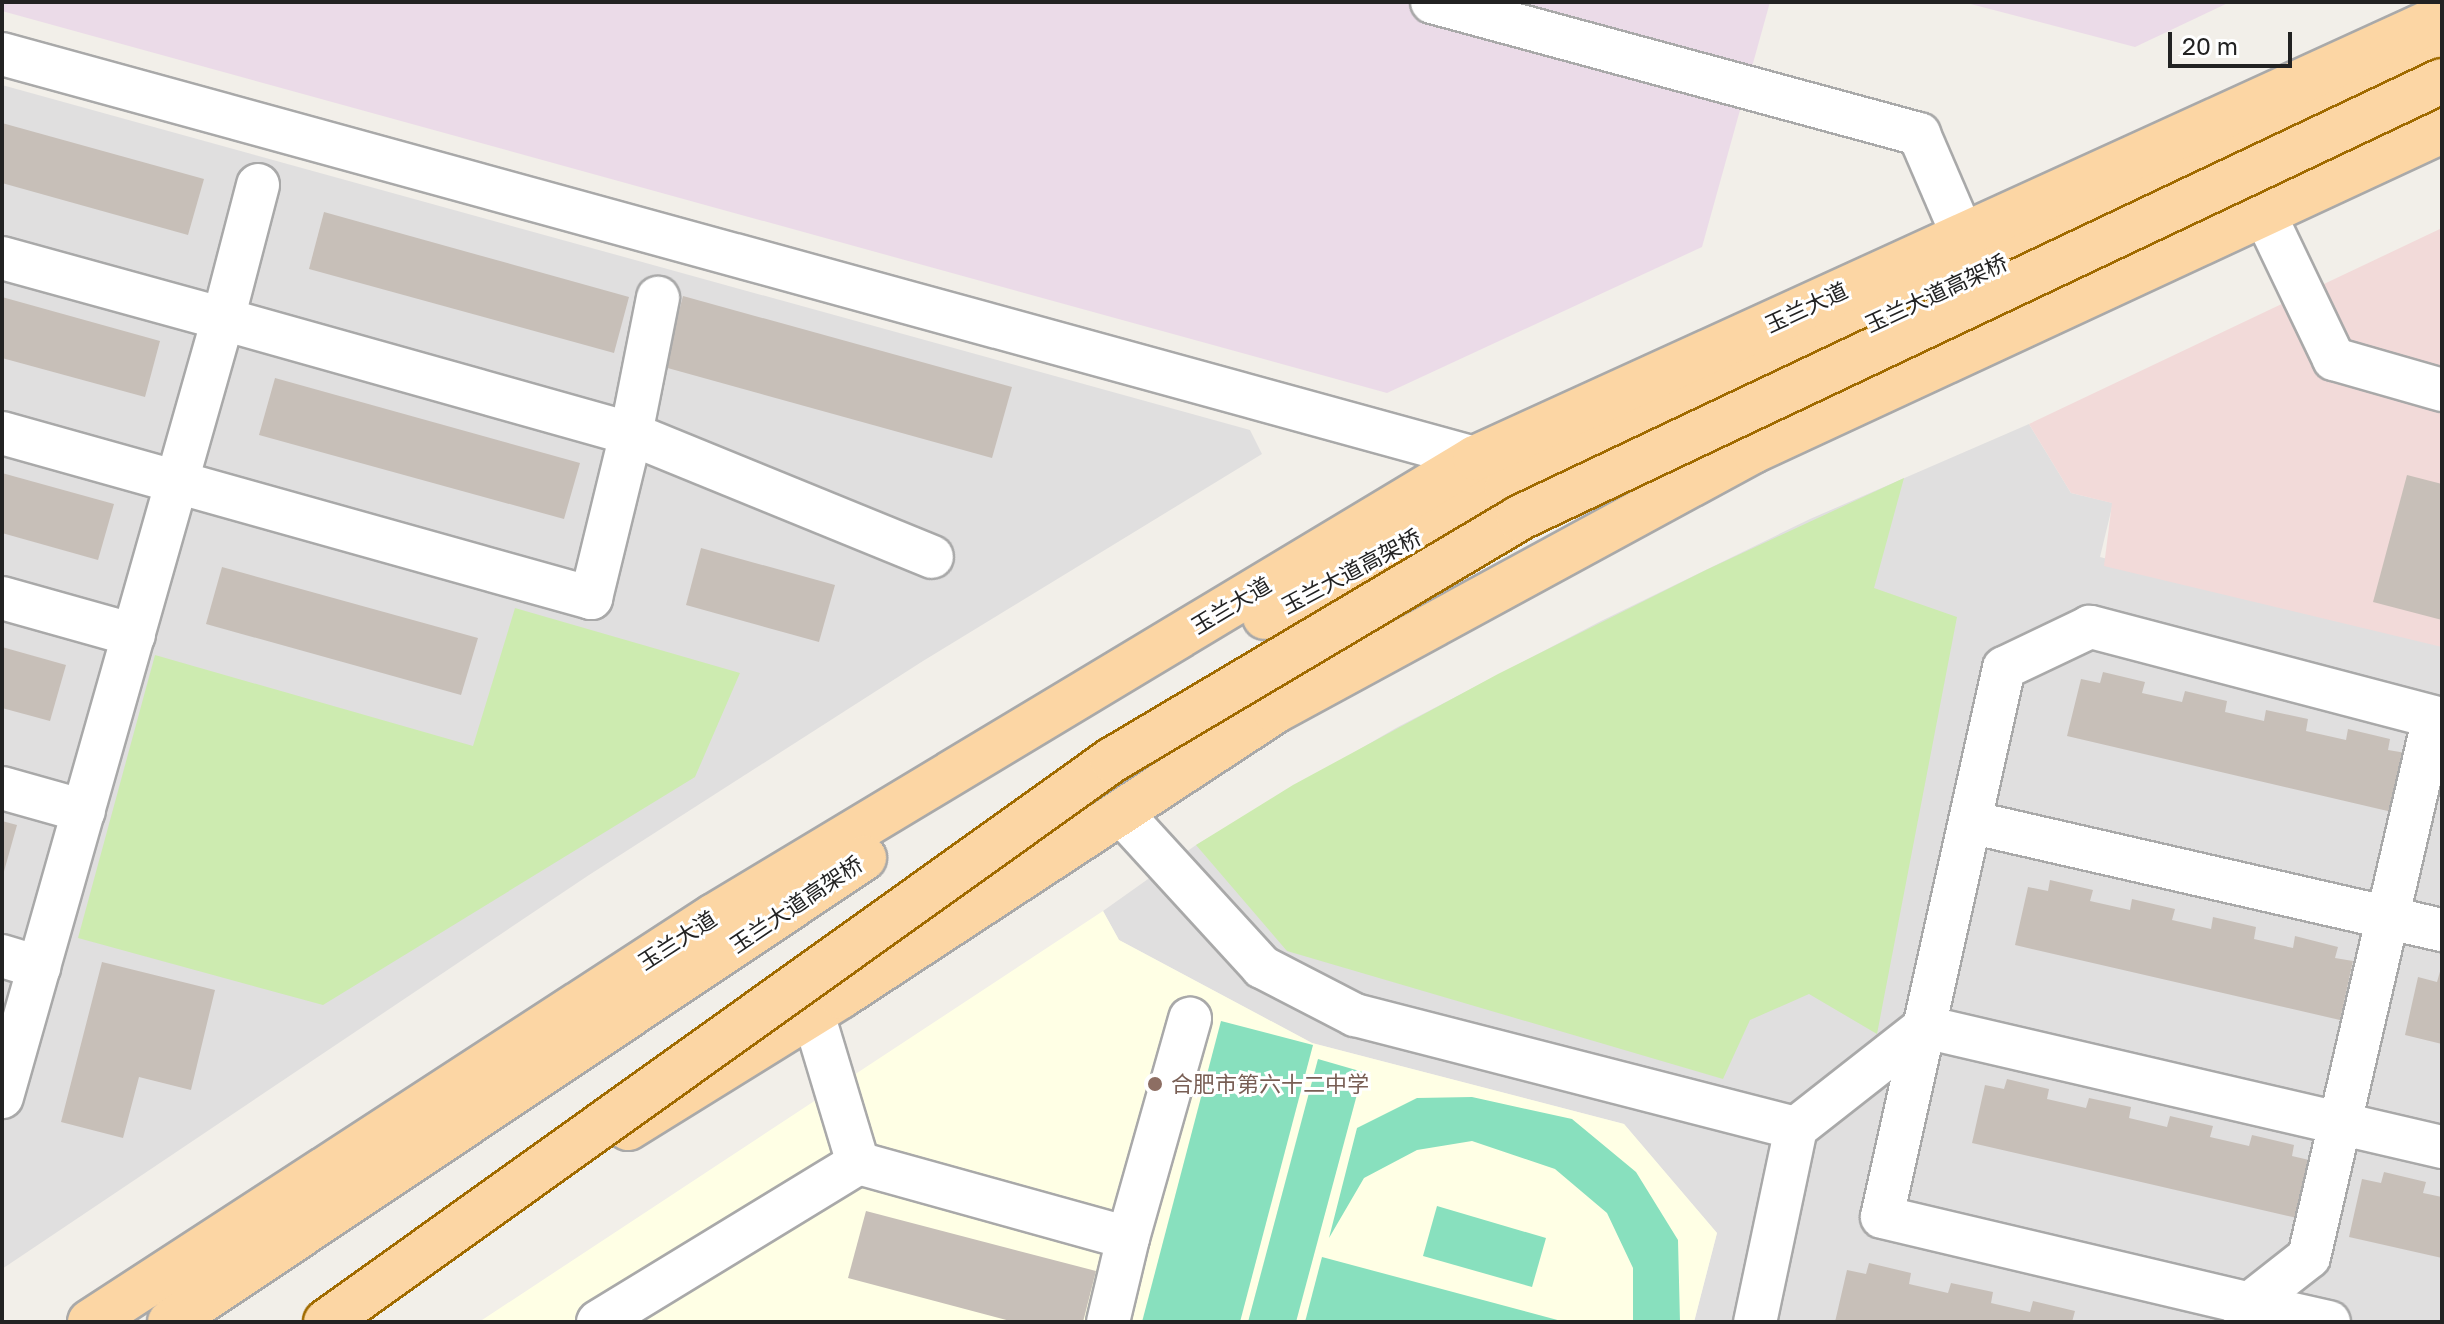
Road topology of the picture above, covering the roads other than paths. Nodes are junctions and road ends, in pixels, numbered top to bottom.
1 (1432, 2) edge
2 (2442, 17) edge
3 (2442, 52) edge
4 (2, 54) edge
5 (2442, 81) edge
6 (2442, 131) edge
7 (258, 185) dead end
8 (2264, 213) junction
9 (1963, 236) junction
10 (2, 258) edge
11 (658, 298) dead end
12 (223, 319) junction
13 (2442, 390) edge
14 (2, 433) edge
15 (631, 434) junction
16 (1475, 458) junction
17 (177, 482) junction
18 (932, 557) dead end
19 (2, 598) edge
20 (134, 635) junction
21 (2438, 718) edge
22 (2, 788) edge
23 (84, 811) junction
24 (1121, 813) junction
25 (1970, 822) junction
26 (2388, 918) junction
27 (2442, 930) edge
28 (21, 961) edge
29 (813, 1014) junction
30 (1190, 1019) dead end
31 (1925, 1027) junction
32 (2, 1097) edge
33 (2341, 1122) junction
34 (1796, 1128) junction
35 (2442, 1147) edge
36 (858, 1163) junction
37 (1128, 1238) junction
38 (2247, 1313) edge
39 (90, 1322) edge
40 (170, 1322) edge
41 (312, 1322) edge
42 (326, 1322) edge
43 (598, 1322) edge
44 (1108, 1322) edge
45 (1755, 1322) edge
46 (2329, 1322) edge

1 - 9 street
2 - 9 main road, 玉兰大道
3 - 40 main road, 玉兰大道高架桥
4 - 16 street
5 - 42 main road, 玉兰大道高架桥, bridge
6 - 8 main road
7 - 12 street
8 - 13 street
8 - 24 main road
9 - 16 main road, 玉兰大道
10 - 12 street
11 - 15 street
12 - 15 street
12 - 17 street
14 - 17 street
15 - 17 street
15 - 18 street
16 - 39 main road, 玉兰大道
17 - 20 street
19 - 20 street
20 - 23 street
21 - 25 street
21 - 26 street
22 - 23 street
23 - 28 street
24 - 29 main road
24 - 34 street
25 - 26 street
25 - 31 street
26 - 27 street
26 - 33 street
28 - 32 street
29 - 36 street
29 - 41 main road
30 - 37 street
31 - 33 street
31 - 34 street
31 - 38 street
33 - 35 street
33 - 38 street
34 - 45 street
36 - 37 street
36 - 43 street
37 - 44 street
38 - 46 street

